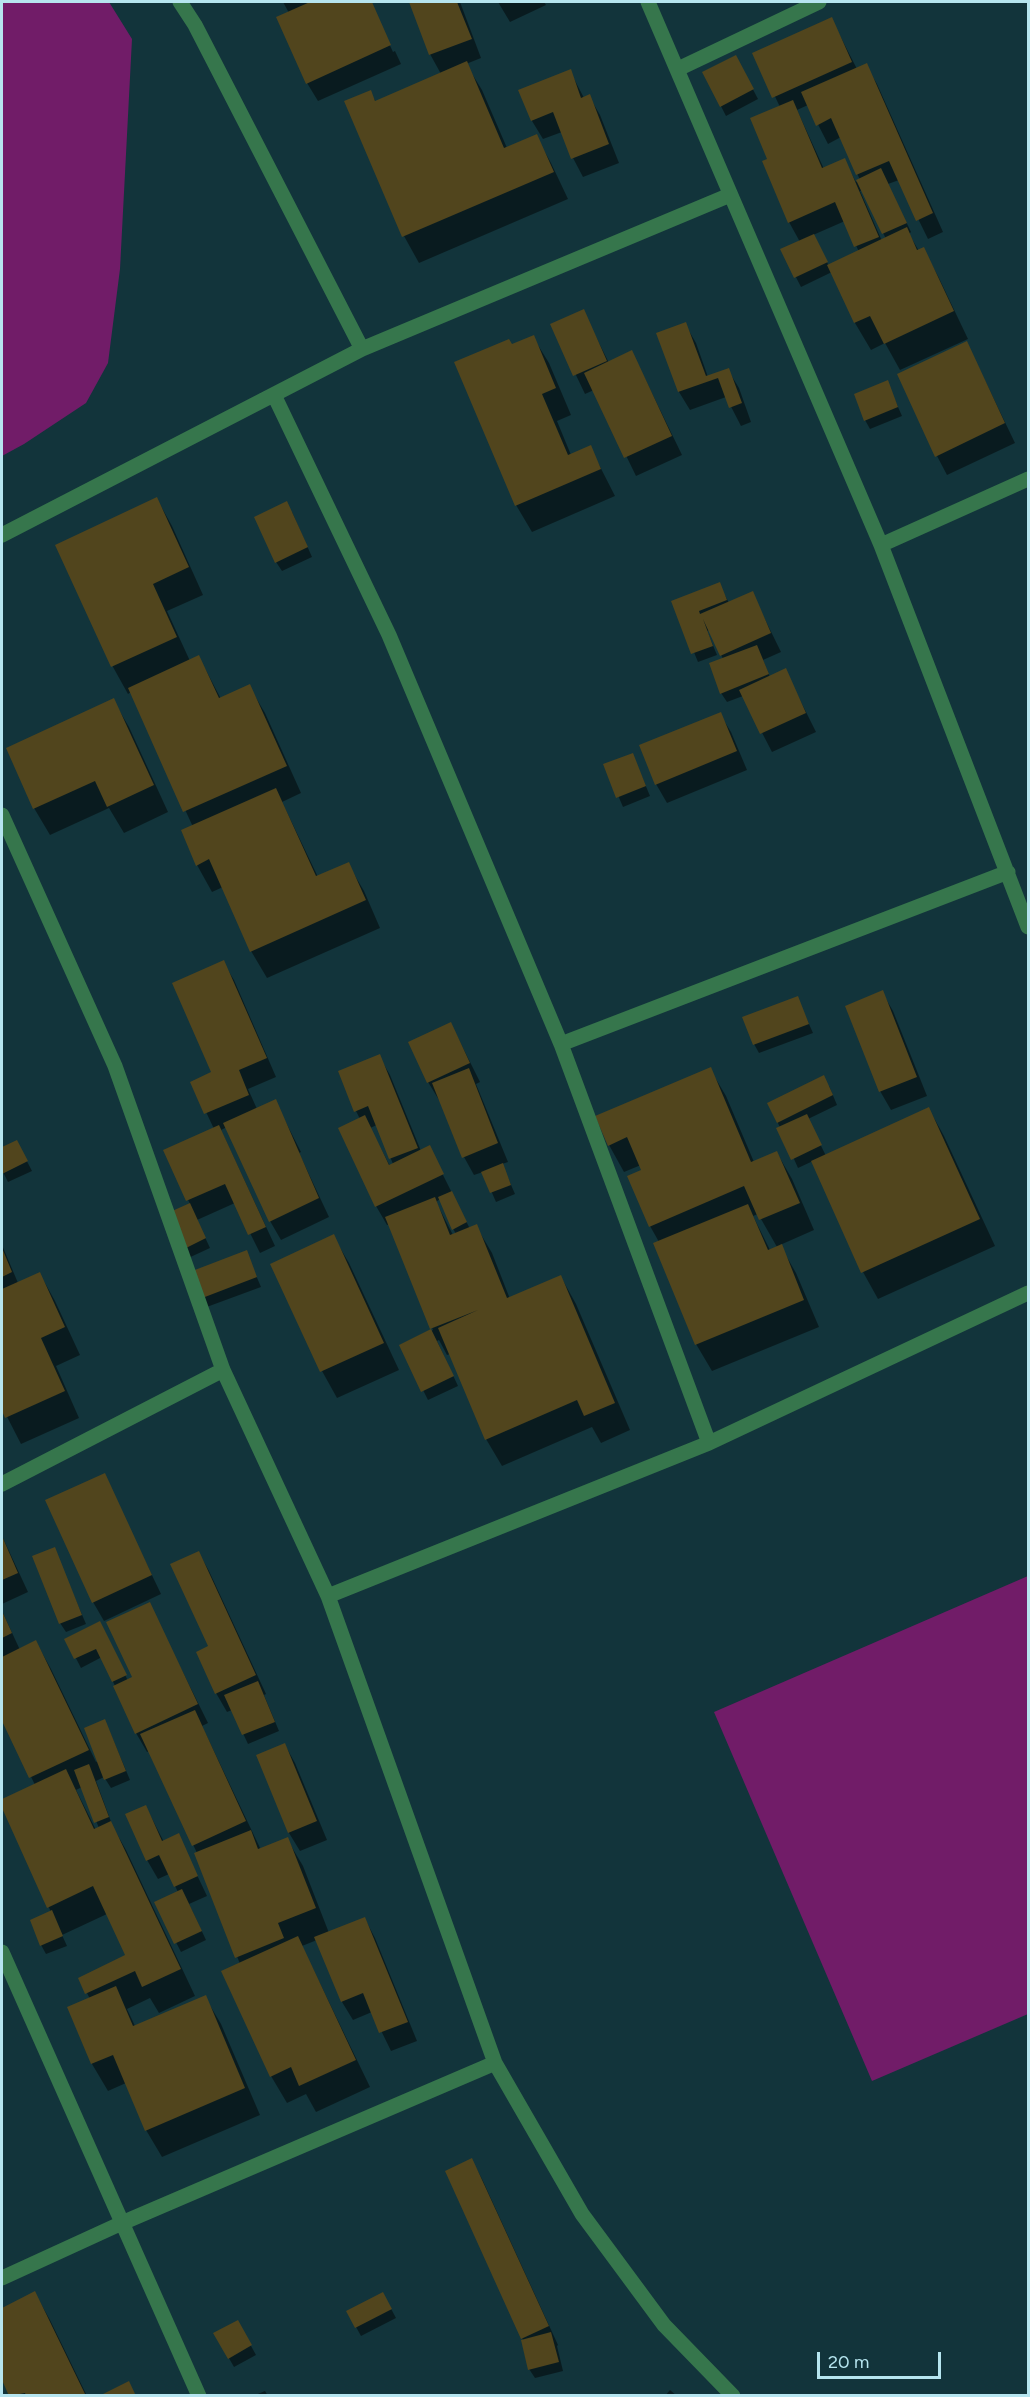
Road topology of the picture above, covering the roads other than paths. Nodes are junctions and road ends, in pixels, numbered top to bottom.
1 (180, 2) edge
2 (648, 2) edge
3 (819, 2) edge
4 (678, 69) junction
5 (730, 195) junction
6 (362, 349) junction
7 (274, 395) junction
8 (1029, 478) edge
9 (2, 535) edge
10 (881, 545) junction
11 (2, 815) edge
12 (1008, 872) junction
13 (1029, 927) edge
14 (561, 1044) junction
15 (1029, 1293) edge
16 (223, 1370) junction
17 (709, 1443) junction
18 (2, 1484) edge
19 (328, 1596) junction
20 (2, 1952) edge
21 (495, 2063) junction
22 (122, 2223) junction
23 (2, 2278) edge
24 (199, 2396) edge
25 (733, 2396) edge

1 - 6 street
2 - 4 street
3 - 4 street
4 - 5 street
5 - 6 street
5 - 10 street
6 - 7 street
7 - 9 street
7 - 14 street
8 - 10 street
10 - 12 street
11 - 16 street
12 - 13 street
12 - 14 street
14 - 17 street
15 - 17 street
16 - 18 street
16 - 19 street
17 - 19 street
19 - 21 street
20 - 22 street
21 - 22 street
21 - 25 street
22 - 23 street
22 - 24 street

